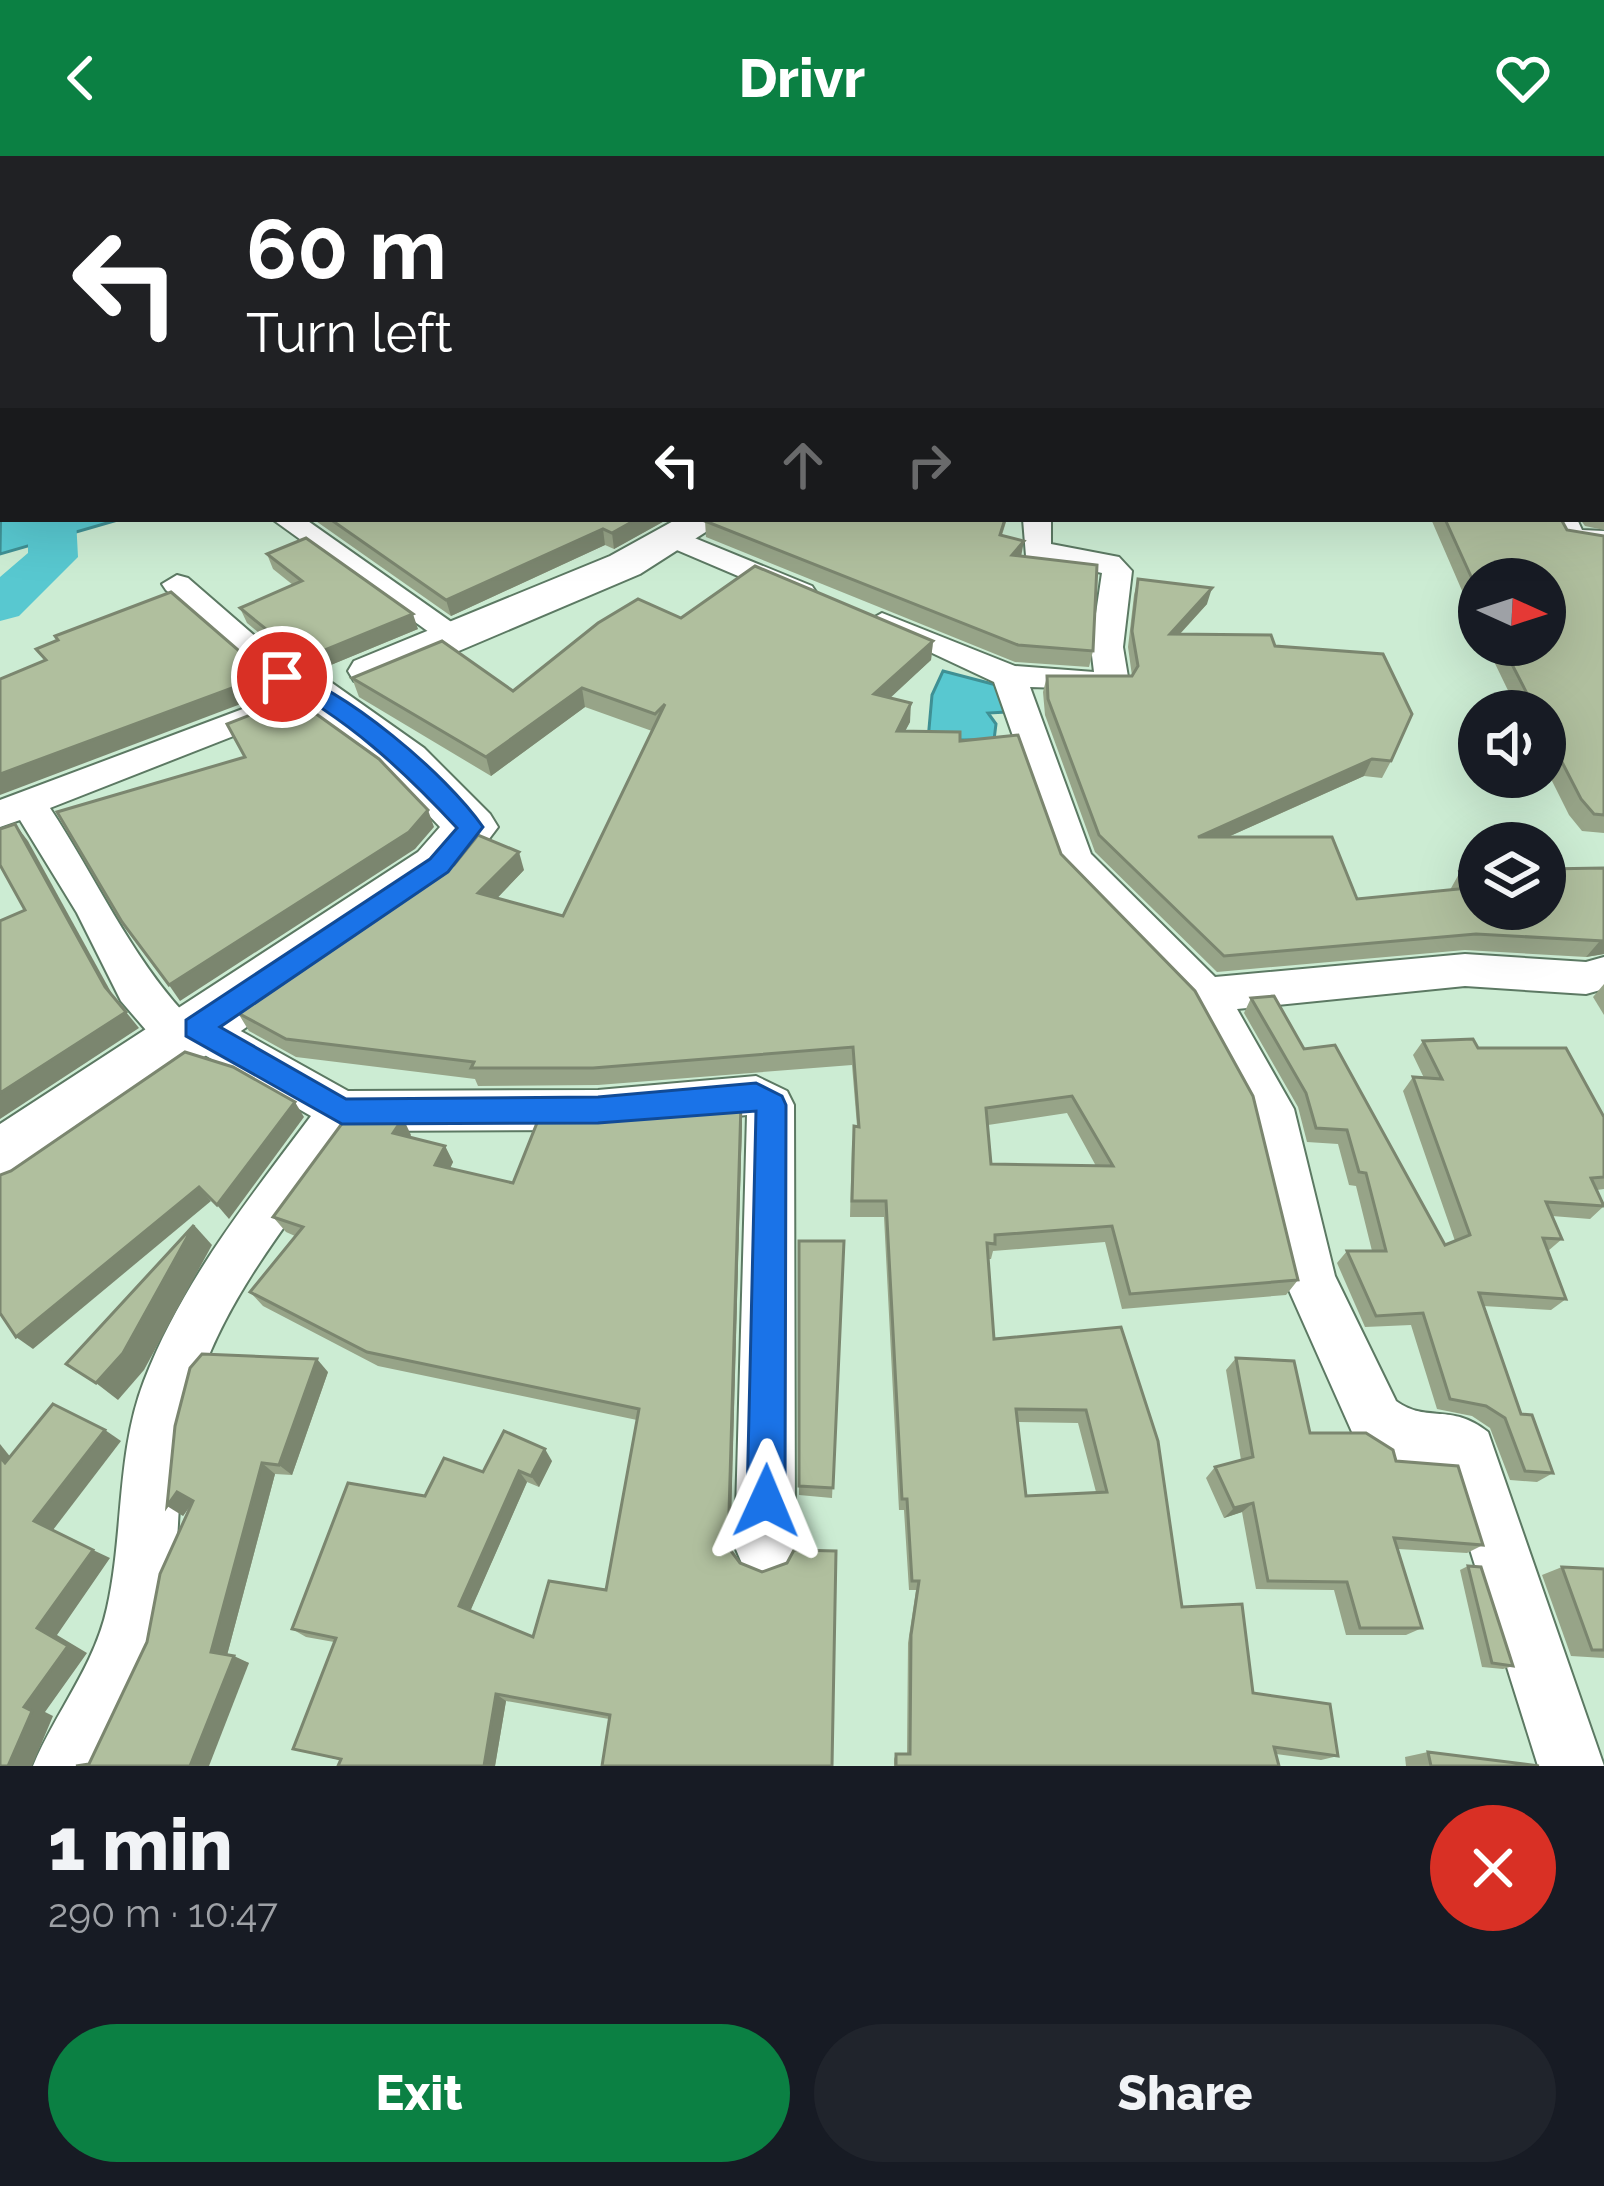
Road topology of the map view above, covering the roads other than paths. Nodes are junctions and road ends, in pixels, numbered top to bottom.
1 (290, 522) edge
2 (1037, 522) edge
3 (1564, 522) edge
4 (690, 529) edge
5 (1604, 540) edge
6 (177, 584) dead end
7 (458, 638) junction
8 (1009, 676) junction
9 (315, 693) junction
10 (14, 808) edge
11 (1604, 973) edge
12 (1206, 995) junction
13 (188, 1033) junction
14 (342, 1112) junction
15 (0, 1161) edge
16 (765, 1547) dead end
17 (67, 1766) edge
18 (1572, 1766) edge

1 - 7 street
2 - 8 street
3 - 5 street
4 - 7 street
4 - 8 street
6 - 9 street
7 - 9 street
8 - 12 street
9 - 10 street
9 - 13 street
10 - 13 street
11 - 12 street
12 - 18 street
13 - 14 street
13 - 15 street
14 - 16 street
14 - 17 street

